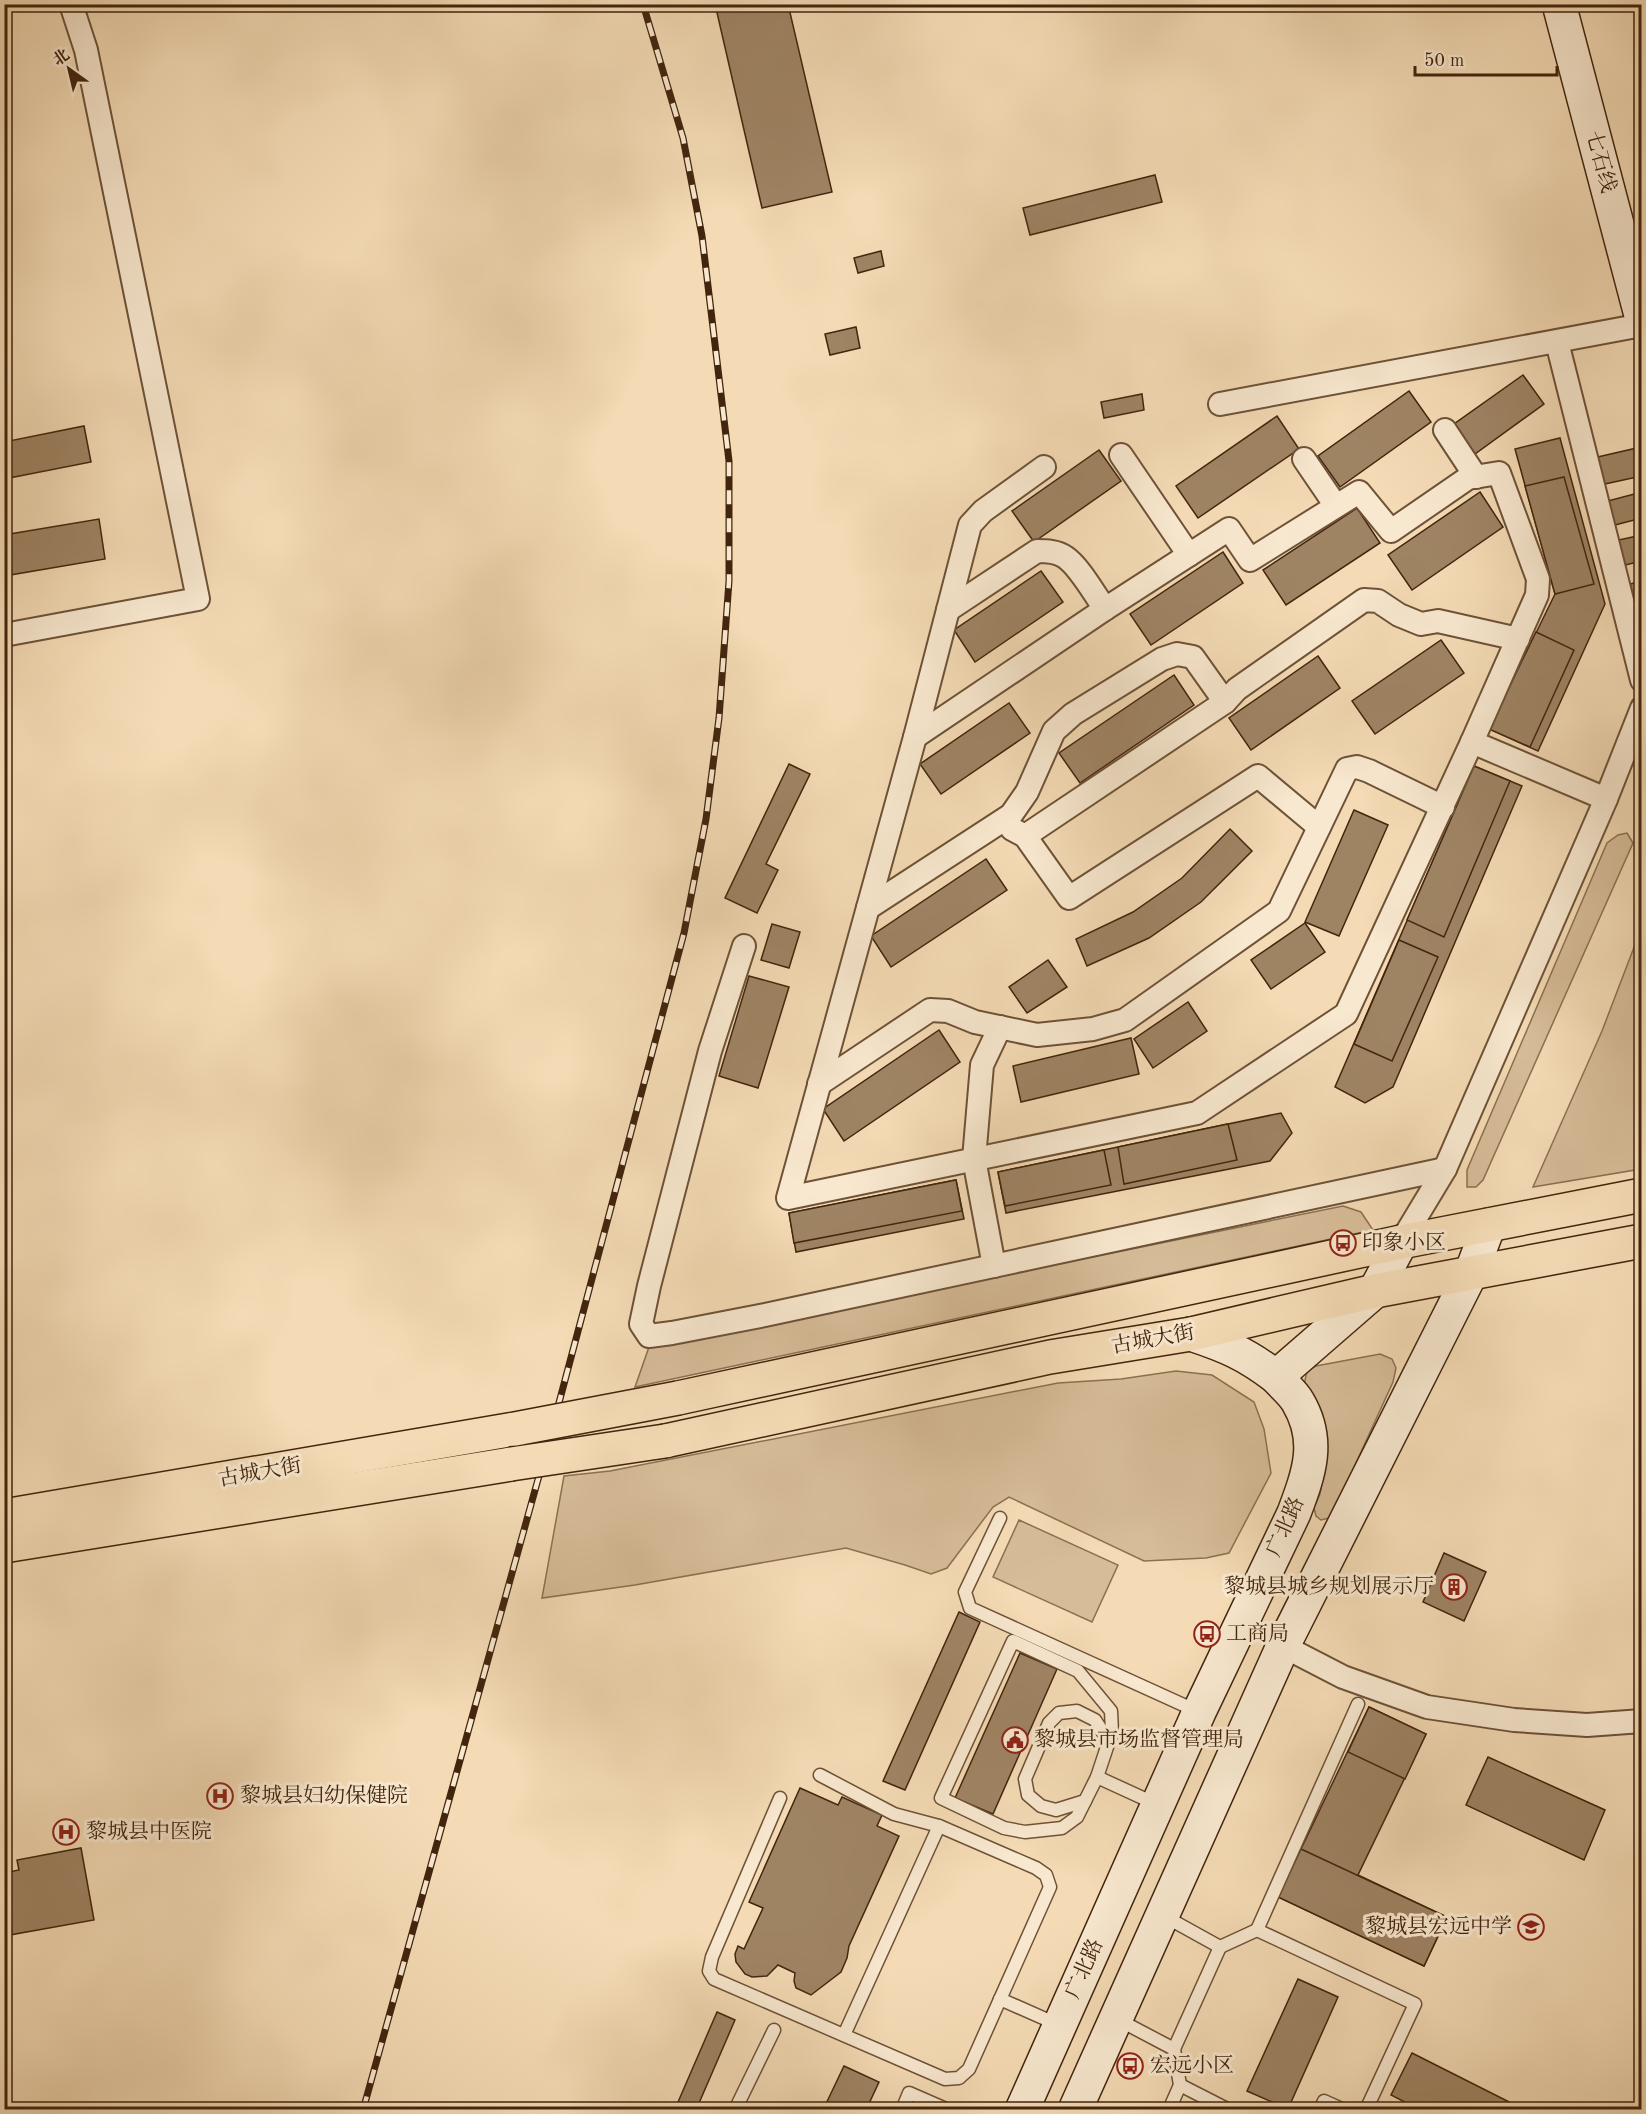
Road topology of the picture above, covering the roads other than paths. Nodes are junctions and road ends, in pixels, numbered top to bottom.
1 (71, 4) edge
2 (1559, 4) edge
3 (1641, 319) edge
4 (1641, 325) edge
5 (1557, 342) junction
6 (1220, 404) dead end
7 (1444, 430) dead end
8 (1121, 455) dead end
9 (1304, 459) dead end
10 (1044, 467) dead end
11 (1476, 477) junction
12 (1336, 506) junction
13 (1189, 555) junction
14 (1105, 609) junction
15 (948, 610) junction
16 (4, 635) edge
17 (1518, 639) junction
18 (1641, 680) edge
19 (1225, 702) junction
20 (1641, 708) edge
21 (915, 737) junction
22 (1472, 742) junction
23 (1606, 799) junction
24 (1443, 807) junction
25 (1000, 823) junction
26 (1318, 827) junction
27 (1025, 836) junction
28 (868, 909) junction
29 (744, 946) dead end
30 (1000, 1027) junction
31 (819, 1084) junction
32 (974, 1159) junction
33 (1445, 1169) junction
34 (1641, 1195) edge
35 (1489, 1225) junction
36 (1641, 1240) edge
37 (1401, 1242) junction
38 (994, 1266) junction
39 (1471, 1273) junction
40 (1375, 1290) junction
41 (1191, 1334) junction
42 (1276, 1377) junction
43 (4, 1516) edge
44 (1000, 1518) dead end
45 (4, 1546) edge
46 (1282, 1646) junction
47 (1358, 1704) dead end
48 (1199, 1712) junction
49 (1641, 1721) edge
50 (1109, 1742) junction
51 (820, 1775) dead end
52 (1097, 1777) junction
53 (780, 1798) dead end
54 (1085, 1801) junction
55 (1158, 1805) junction
56 (939, 1826) junction
57 (1162, 1916) junction
58 (1257, 1929) junction
59 (1220, 1947) junction
60 (1089, 1960) junction
61 (1134, 1980) junction
62 (1000, 1999) junction
63 (1116, 2019) junction
64 (1061, 2026) junction
65 (774, 2030) dead end
66 (844, 2035) junction
67 (1174, 2049) junction
68 (1180, 2085) junction
69 (735, 2109) edge
70 (902, 2109) edge
71 (948, 2109) edge
72 (1022, 2109) edge
73 (1075, 2109) edge
74 (1169, 2109) edge
75 (1229, 2109) edge
76 (1320, 2109) edge
77 (1344, 2109) edge
78 (1366, 2109) edge

1 - 16 street
2 - 3 main road, 七石线
4 - 5 street
5 - 6 street
5 - 18 street
7 - 11 street
8 - 13 street
9 - 12 street
10 - 15 street
11 - 12 street
11 - 17 street
12 - 13 street
13 - 14 street
14 - 15 street
14 - 21 street
15 - 21 street
17 - 19 street
17 - 22 street
19 - 25 street
19 - 27 street
20 - 23 street
21 - 28 street
22 - 23 street
22 - 24 street
23 - 33 street
24 - 26 street
24 - 32 street
25 - 27 street
25 - 28 street
26 - 27 street
26 - 30 street
28 - 31 street
29 - 38 street
30 - 31 street
30 - 32 street
31 - 32 street
32 - 38 street
33 - 37 street
33 - 38 street
34 - 35 main road, 古城大街
35 - 37 main road, 古城大街
35 - 39 main road
36 - 39 main road, 古城大街
37 - 40 main road
37 - 43 main road, 古城大街, bridge
39 - 40 main road, 古城大街
39 - 46 main road
40 - 41 main road, 古城大街
40 - 42 main road
41 - 42 main road, 广北路
41 - 45 main road, 古城大街, bridge
42 - 48 main road, 广北路
44 - 48 lane
46 - 49 street
46 - 57 main road
47 - 58 lane
48 - 55 main road, 广北路
50 - 52 lane
50 - 54 lane
50 - 54 lane
51 - 56 lane
52 - 54 lane
52 - 55 lane
53 - 66 lane
55 - 60 main road, 广北路
56 - 62 lane
56 - 66 lane
57 - 59 lane
57 - 61 main road
58 - 59 lane
58 - 78 lane
59 - 67 lane
60 - 61 main road
60 - 64 main road, 广北路
61 - 63 main road
62 - 64 lane
62 - 66 lane
63 - 67 lane
63 - 73 main road
64 - 72 main road, 广北路
65 - 69 lane
67 - 68 lane
68 - 74 lane
68 - 75 lane
70 - 71 lane
76 - 77 lane

